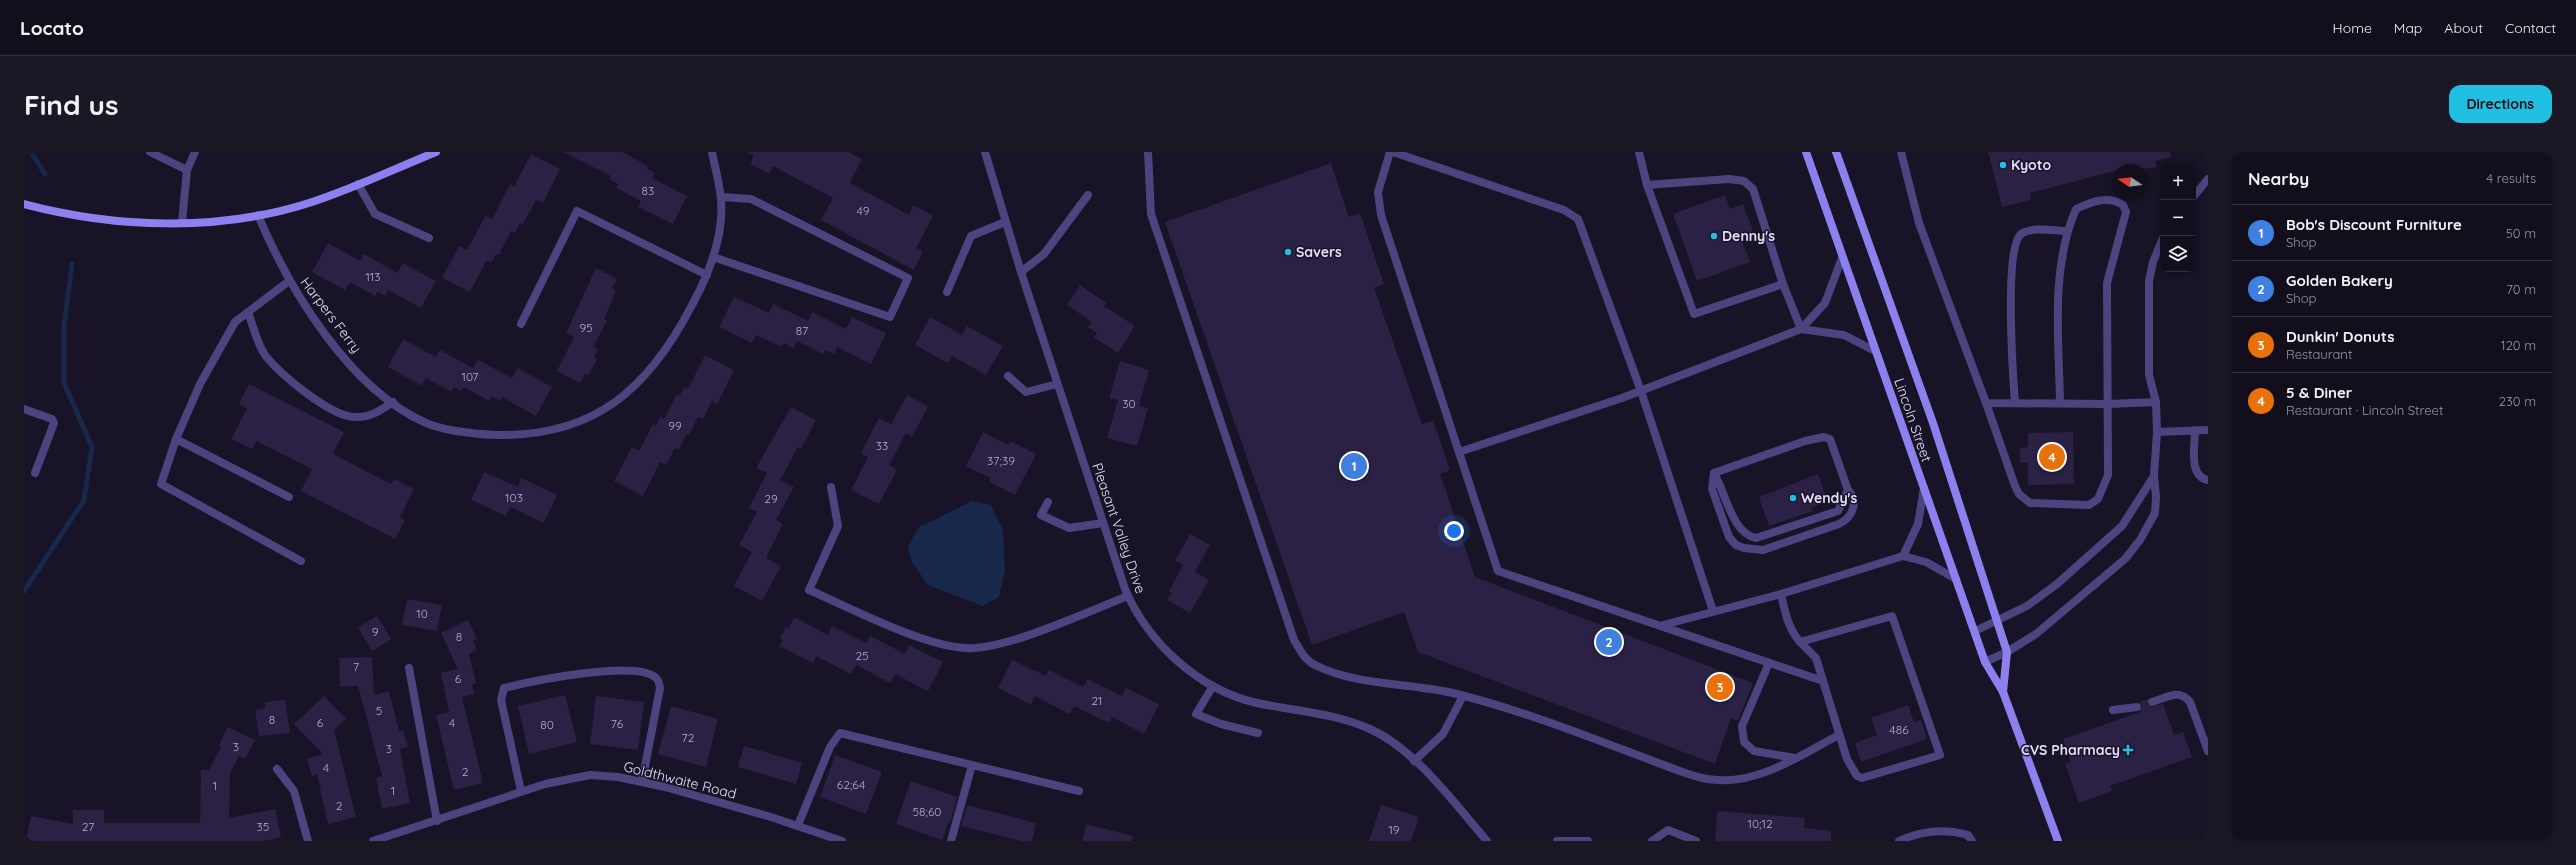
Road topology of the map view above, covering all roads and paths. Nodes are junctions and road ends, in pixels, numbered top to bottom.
1 (150, 152) edge
2 (195, 152) edge
3 (436, 152) edge
4 (712, 152) edge
5 (985, 152) edge
6 (1148, 152) edge
7 (1390, 152) edge
8 (1393, 152) edge
9 (1639, 152) edge
10 (1806, 152) edge
11 (1836, 152) edge
12 (1901, 152) edge
13 (187, 170) junction
14 (2208, 179) edge
15 (358, 184) junction
16 (1647, 185) junction
17 (2196, 193) edge
18 (1088, 195) dead end
19 (721, 197) junction
20 (24, 204) edge
21 (258, 215) junction
22 (182, 222) junction
23 (1005, 222) junction
24 (2066, 231) junction
25 (429, 238) dead end
26 (2160, 245) edge
27 (714, 257) junction
28 (1842, 258) junction
29 (1021, 272) junction
30 (707, 275) junction
31 (289, 281) junction
32 (1783, 284) junction
33 (947, 292) dead end
34 (248, 312) junction
35 (521, 324) dead end
36 (1801, 329) junction
37 (1875, 351) junction
38 (1008, 376) dead end
39 (1057, 384) junction
40 (1641, 391) junction
41 (393, 402) junction
42 (2156, 402) junction
43 (1986, 403) junction
44 (2015, 403) junction
45 (2060, 403) junction
46 (2109, 404) junction
47 (24, 409) edge
48 (2195, 430) junction
49 (2208, 430) edge
50 (2157, 432) junction
51 (176, 439) junction
52 (1459, 452) junction
53 (35, 473) dead end
54 (1714, 473) junction
55 (2154, 476) junction
56 (2208, 480) edge
57 (831, 487) dead end
58 (1924, 488) junction
59 (1848, 490) junction
60 (289, 497) dead end
61 (1048, 502) dead end
62 (1103, 523) junction
63 (1903, 556) junction
64 (301, 561) dead end
65 (1956, 579) junction
66 (1781, 594) junction
67 (1128, 596) junction
68 (1713, 611) junction
69 (1997, 621) junction
70 (1663, 625) junction
71 (1975, 631) junction
72 (1800, 642) junction
73 (2007, 652) junction
74 (1769, 662) junction
75 (1984, 662) junction
76 (409, 668) dead end
77 (1823, 681) junction
78 (1212, 686) junction
79 (2003, 692) junction
80 (1463, 696) junction
81 (2152, 702) dead end
82 (2137, 707) dead end
83 (2113, 710) dead end
84 (1258, 734) dead end
85 (1840, 735) junction
86 (2208, 751) edge
87 (1795, 758) junction
88 (1414, 761) junction
89 (972, 765) junction
90 (277, 769) dead end
91 (642, 782) junction
92 (1079, 790) dead end
93 (521, 791) junction
94 (437, 820) junction
95 (798, 825) junction
96 (308, 841) edge
97 (373, 841) edge
98 (842, 841) edge
99 (951, 841) edge
100 (1487, 841) edge
101 (1557, 841) edge
102 (1588, 841) edge
103 (1652, 841) edge
104 (1696, 841) edge
105 (1899, 841) edge
106 (1972, 841) edge
107 (2058, 841) edge

1 - 13 street
2 - 13 street
3 - 15 main road
4 - 19 street, Harpers Ferry
5 - 23 street, Pleasant Valley Drive
6 - 80 street
7 - 52 street
8 - 40 street
9 - 16 street
10 - 28 main road, Lincoln Street
11 - 69 main road, Lincoln Street
12 - 43 street
13 - 22 street
14 - 17 street
15 - 21 main road
15 - 25 street
16 - 32 street
16 - 32 street
18 - 29 street
19 - 27 street, Harpers Ferry
19 - 27 street
20 - 22 main road
21 - 22 main road
21 - 31 street, Harpers Ferry
23 - 29 street, Pleasant Valley Drive
23 - 33 street
24 - 44 street
24 - 45 street
24 - 46 street
26 - 42 street
27 - 30 street, Harpers Ferry
28 - 36 street
28 - 37 main road, Lincoln Street
29 - 39 street, Pleasant Valley Drive
30 - 35 street
30 - 41 street, Harpers Ferry
31 - 34 street
31 - 41 street, Harpers Ferry
32 - 36 street
34 - 41 street
34 - 51 street
36 - 37 street
36 - 40 street
37 - 58 main road, Lincoln Street
38 - 39 street
39 - 62 street, Pleasant Valley Drive
40 - 52 street
40 - 68 street
42 - 46 street
42 - 50 street
43 - 44 street
43 - 46 street
44 - 45 street
45 - 46 street
47 - 53 street
48 - 49 street
48 - 50 street
48 - 56 street
50 - 55 street
51 - 60 street
51 - 64 street
52 - 70 street
54 - 59 street
54 - 59 street
54 - 59 street
55 - 69 street
55 - 73 street
57 - 67 street
58 - 63 street
58 - 65 main road, Lincoln Street
61 - 62 street
62 - 67 street, Pleasant Valley Drive
63 - 65 street
63 - 66 street
65 - 71 main road, Lincoln Street
66 - 68 street
66 - 72 street
67 - 78 street, Pleasant Valley Drive
68 - 70 street
69 - 71 street
69 - 73 main road, Lincoln Street
70 - 74 street
71 - 75 main road, Lincoln Street
72 - 77 street
72 - 85 street
73 - 75 street
73 - 79 main road, Lincoln Street
74 - 77 street
74 - 87 street
75 - 79 main road, Lincoln Street
76 - 94 street
77 - 85 street
78 - 84 street
78 - 88 street, Pleasant Valley Drive
79 - 107 main road, Lincoln Street
80 - 87 street
80 - 88 street
81 - 86 street
82 - 83 street
85 - 87 street
88 - 100 street, Pleasant Valley Drive
89 - 92 street
89 - 95 street
89 - 99 street
90 - 96 street
91 - 93 street, Goldthwaite Road
91 - 93 street
91 - 95 street, Goldthwaite Road
93 - 94 street, Goldthwaite Road
94 - 97 street, Goldthwaite Road
95 - 98 street, Goldthwaite Road
101 - 102 street
103 - 104 street
105 - 106 street

